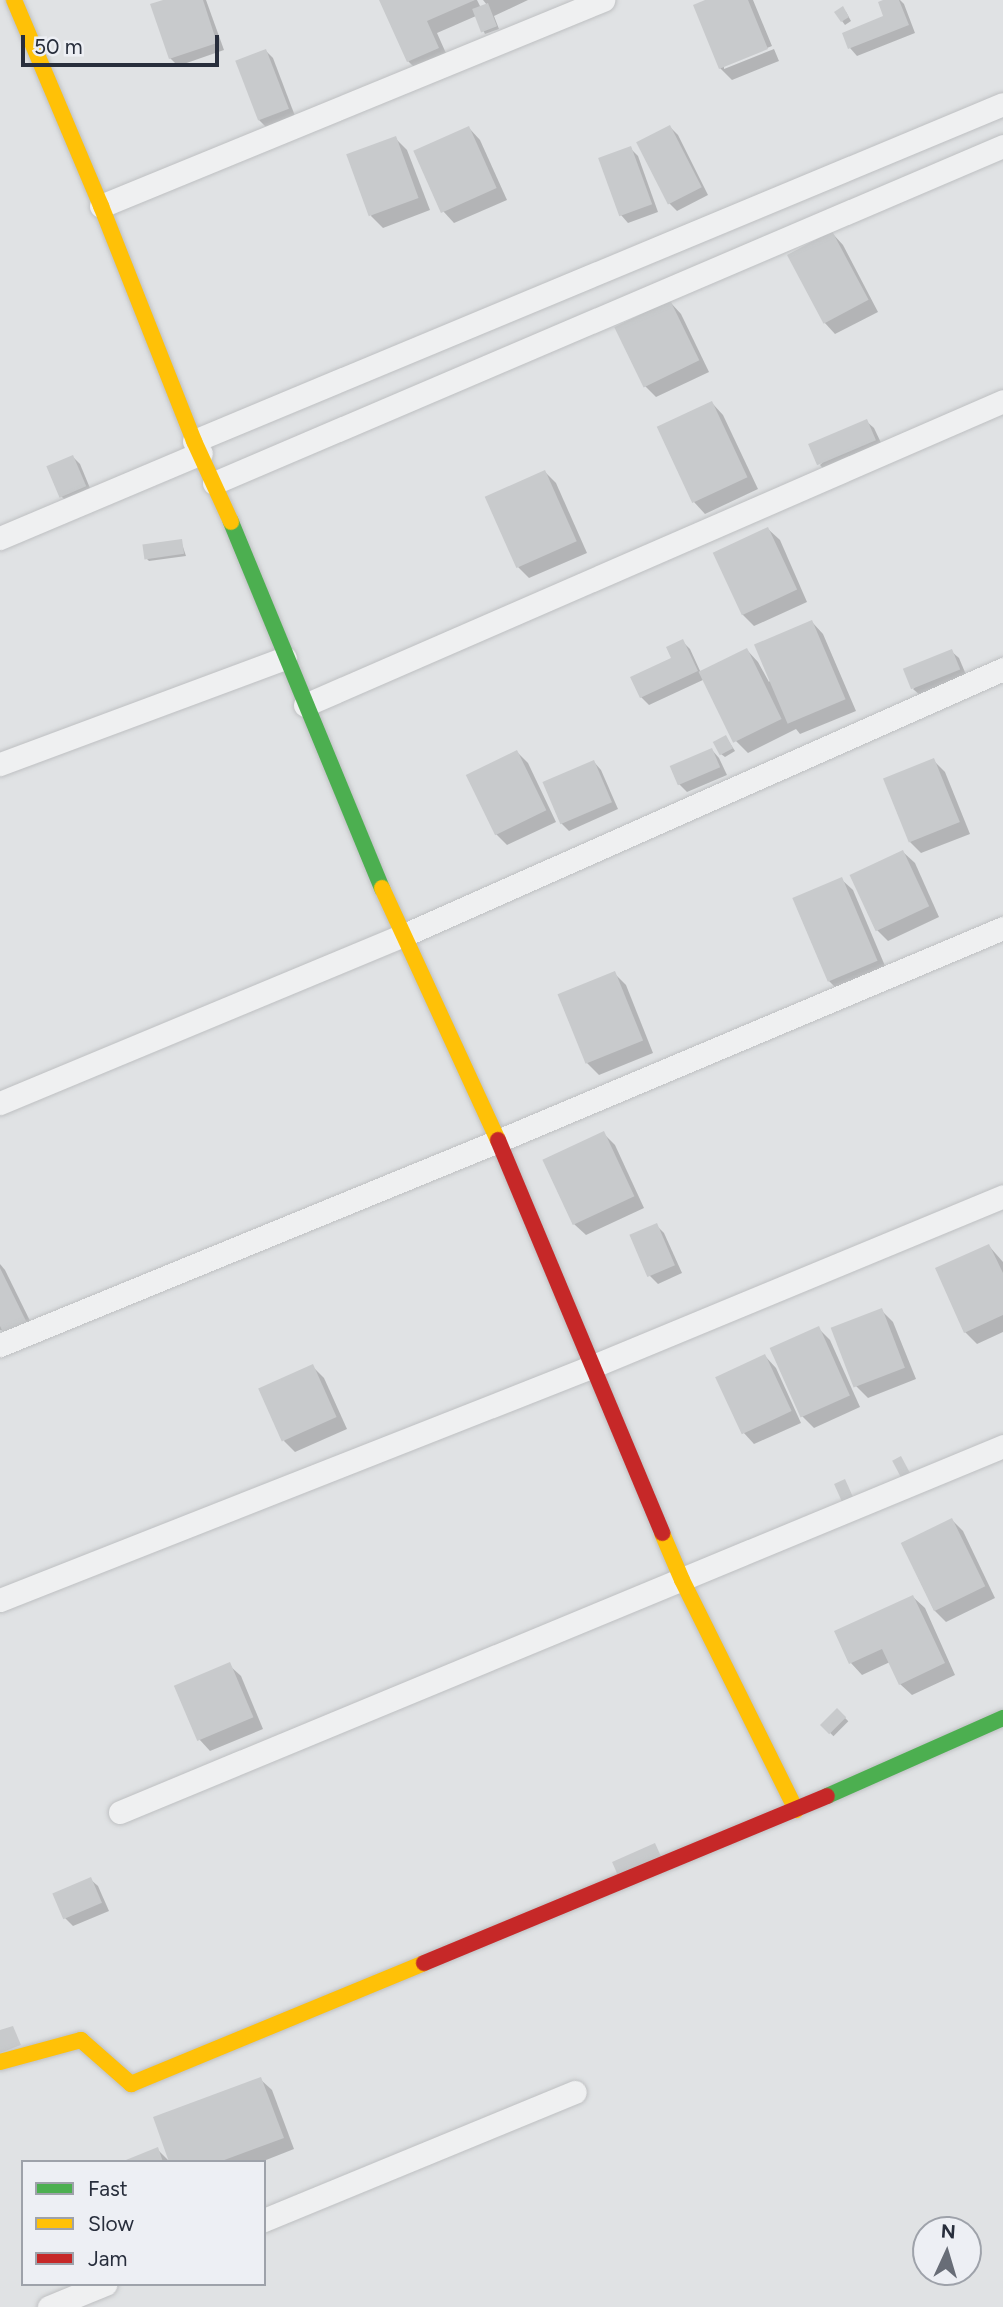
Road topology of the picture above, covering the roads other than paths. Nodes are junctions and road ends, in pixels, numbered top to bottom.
1 (14, 0) edge
2 (603, 0) edge
3 (1003, 104) edge
4 (1003, 146) edge
5 (102, 206) junction
6 (1003, 401) edge
7 (198, 447) junction
8 (214, 483) junction
9 (0, 538) edge
10 (285, 658) junction
11 (1003, 669) edge
12 (305, 705) junction
13 (0, 764) edge
14 (1003, 928) edge
15 (402, 936) junction
16 (0, 1102) edge
17 (498, 1141) junction
18 (1003, 1196) edge
19 (0, 1345) edge
20 (591, 1367) junction
21 (1003, 1446) edge
22 (682, 1580) junction
23 (0, 1600) edge
24 (1003, 1718) edge
25 (796, 1810) junction
26 (120, 1812) dead end
27 (0, 2062) edge
28 (575, 2092) dead end
29 (266, 2219) edge
30 (100, 2286) edge
31 (49, 2307) edge

1 - 5 street
2 - 5 street
3 - 7 street
4 - 8 street
5 - 7 street
6 - 12 street
7 - 8 street
7 - 9 street
8 - 10 street
10 - 12 street
10 - 13 street
11 - 15 street
12 - 15 street
14 - 17 street
15 - 16 street
15 - 17 street
17 - 19 street
17 - 20 street
18 - 20 street
20 - 22 street
20 - 23 street
21 - 22 street
22 - 25 street
22 - 26 street
24 - 25 street
25 - 27 street
28 - 29 street
30 - 31 street

